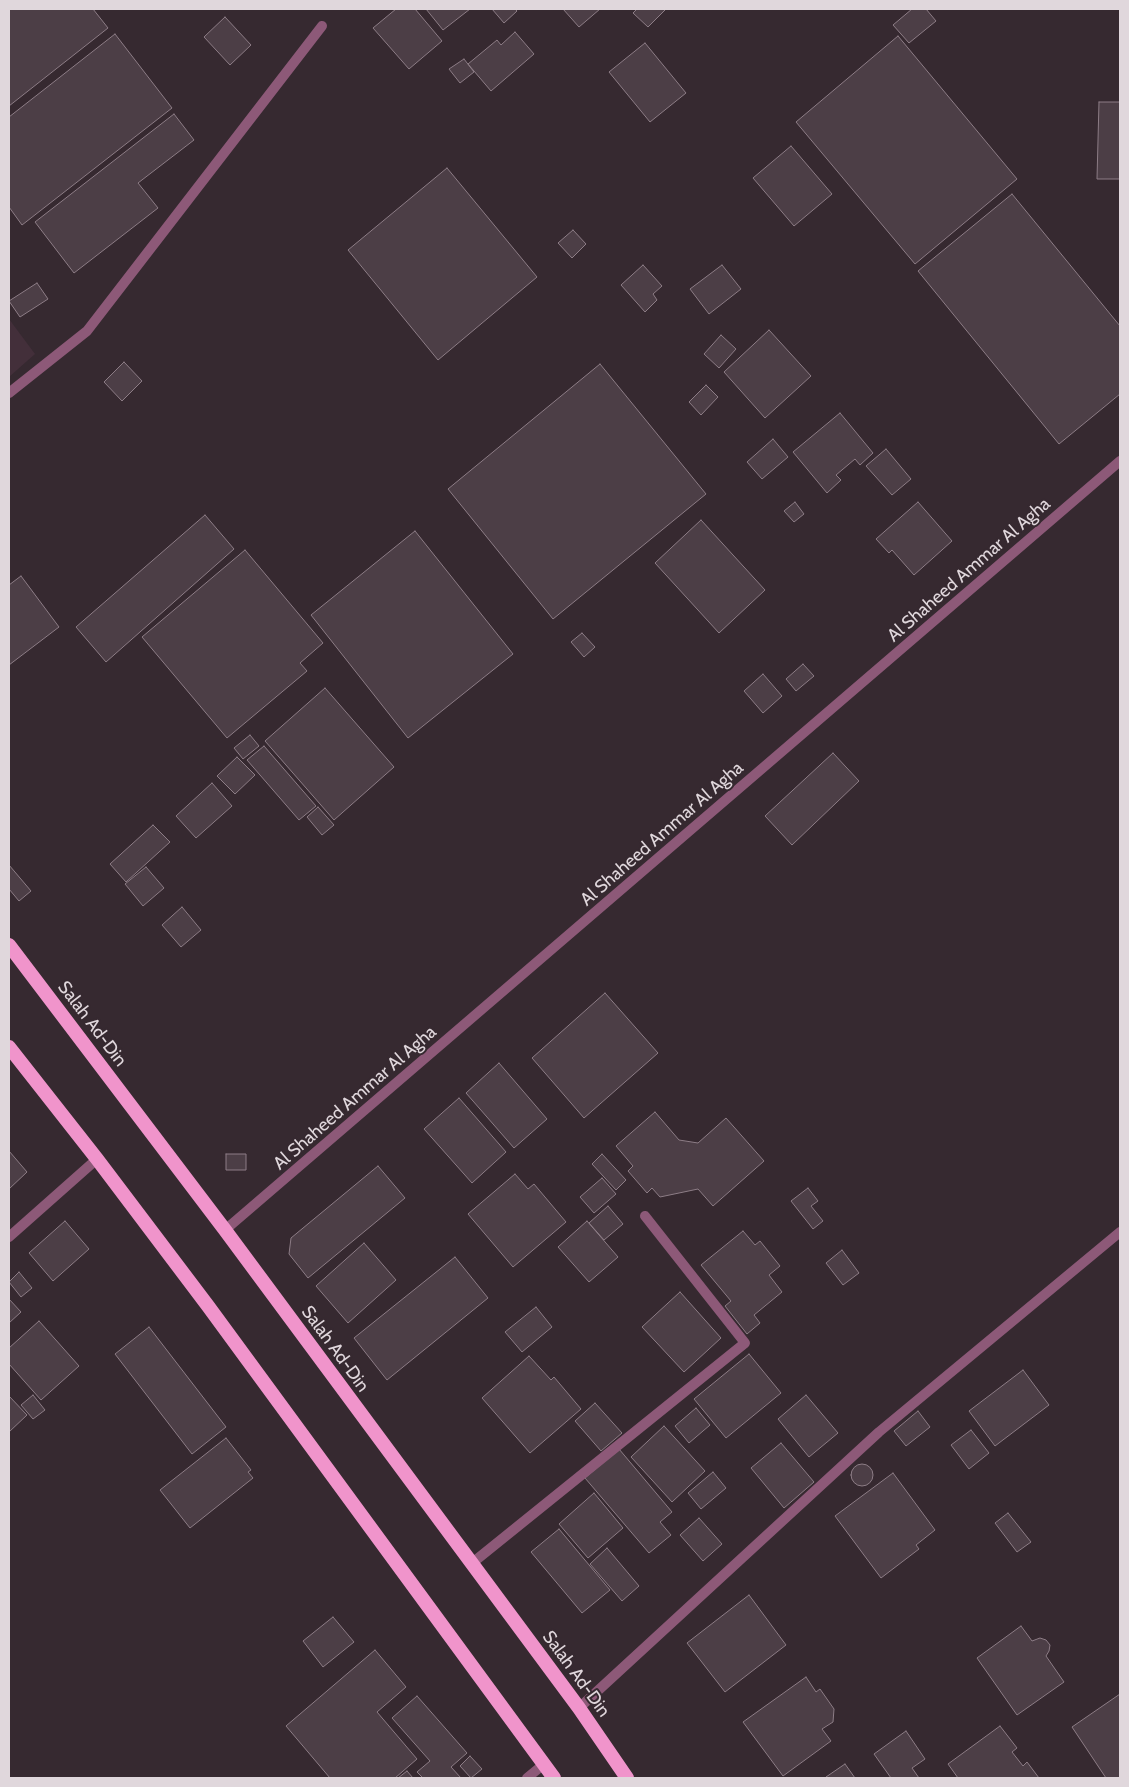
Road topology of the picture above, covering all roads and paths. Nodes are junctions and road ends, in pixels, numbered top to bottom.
1 (322, 26) dead end
2 (9, 394) edge
3 (1120, 462) edge
4 (9, 945) edge
5 (9, 1047) edge
6 (97, 1159) junction
7 (645, 1216) dead end
8 (225, 1230) junction
9 (1120, 1232) edge
10 (9, 1237) edge
11 (470, 1564) junction
12 (579, 1708) junction
13 (544, 1764) junction
14 (527, 1778) edge
15 (554, 1778) edge
16 (627, 1778) edge

1 - 2 lane
3 - 8 lane, Al Shaheed Ammar Al Agha
4 - 8 highway, Salah Ad-Din
5 - 6 highway
6 - 10 lane
6 - 13 highway
7 - 11 lane
8 - 11 highway, Salah Ad-Din
9 - 12 lane
11 - 12 highway, Salah Ad-Din
12 - 16 highway, Salah Ad-Din
13 - 14 lane
13 - 15 highway

